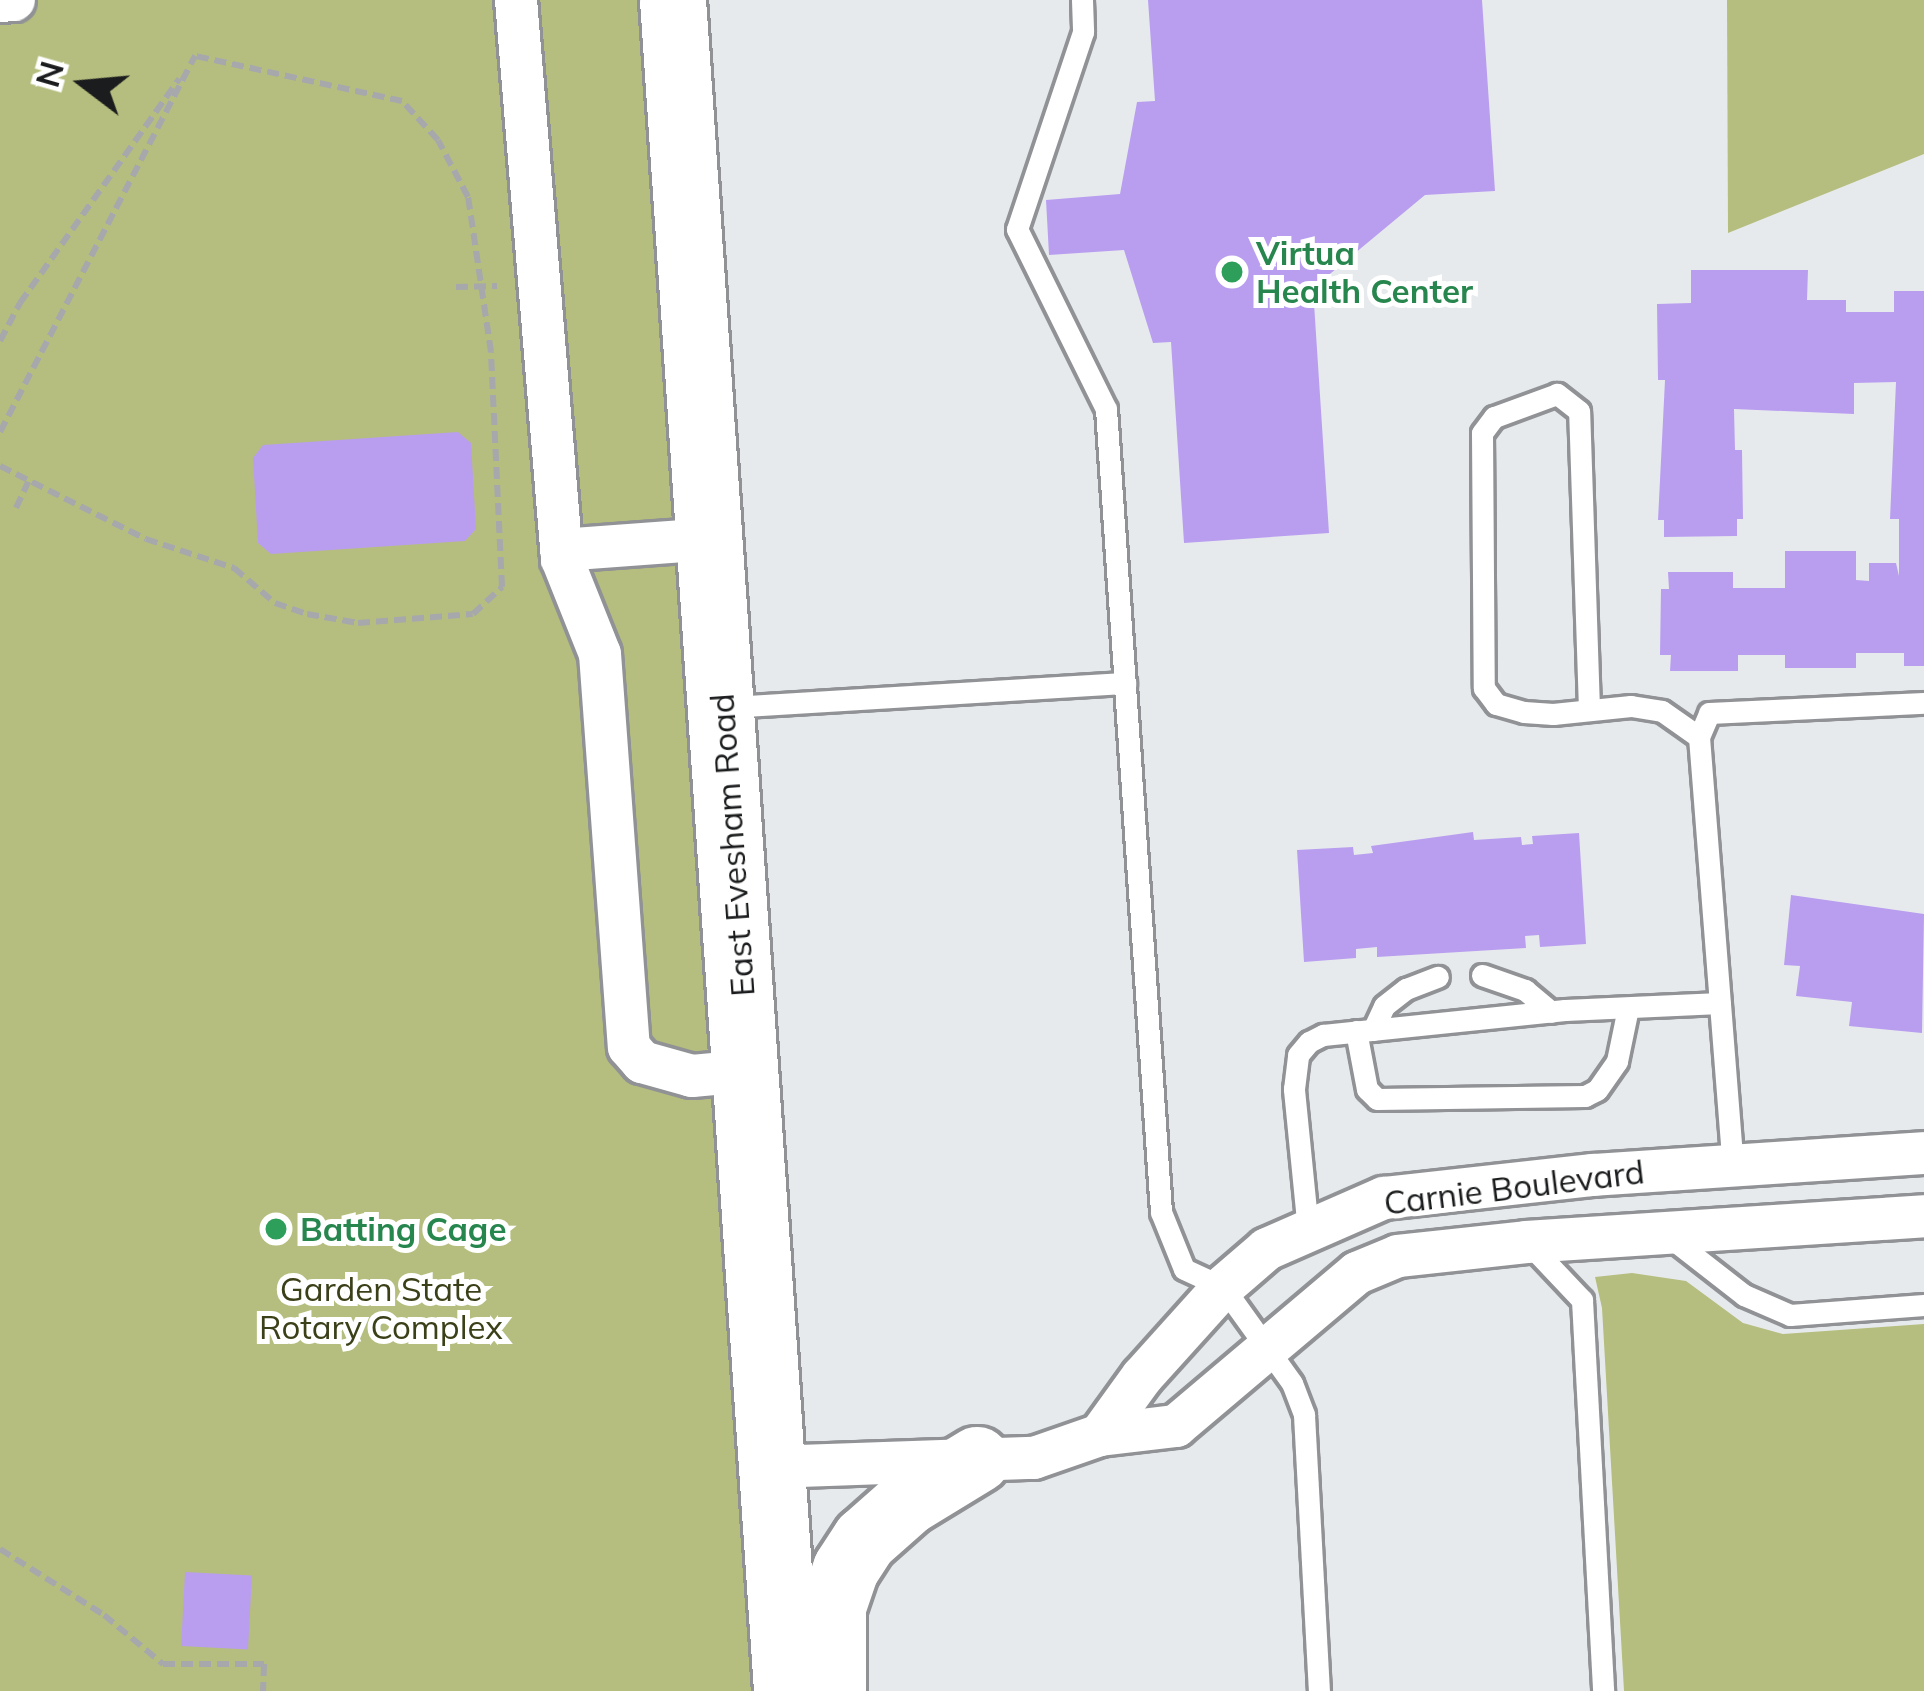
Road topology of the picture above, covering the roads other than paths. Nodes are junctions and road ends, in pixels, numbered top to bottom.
1 (14, 0) edge
2 (516, 0) edge
3 (674, 0) edge
4 (1082, 0) edge
5 (0, 2) edge
6 (712, 539) junction
7 (561, 550) junction
8 (1125, 683) junction
9 (1924, 703) edge
10 (724, 707) junction
11 (1589, 709) junction
12 (1699, 737) junction
13 (1481, 975) dead end
14 (1438, 977) dead end
15 (1720, 1003) junction
16 (1628, 1008) junction
17 (1551, 1012) junction
18 (1365, 1030) junction
19 (747, 1071) junction
20 (1924, 1153) edge
21 (1732, 1165) junction
22 (1924, 1216) edge
23 (1308, 1230) junction
24 (1736, 1230) junction
25 (1666, 1234) junction
26 (1526, 1242) junction
27 (1223, 1287) junction
28 (1924, 1305) edge
29 (1265, 1346) junction
30 (1100, 1435) junction
31 (977, 1460) junction
32 (772, 1466) junction
33 (788, 1691) edge
34 (833, 1691) edge
35 (1319, 1691) edge
36 (1603, 1691) edge

1 - 5 street
2 - 7 street
3 - 6 main road, East Evesham Road
4 - 8 lane
6 - 7 street
6 - 10 main road, East Evesham Road
7 - 19 street
8 - 10 lane
8 - 27 lane
9 - 12 lane
10 - 19 main road, East Evesham Road
11 - 11 lane
11 - 12 lane
12 - 15 lane
13 - 17 lane
14 - 18 lane
15 - 16 lane
15 - 21 lane
16 - 17 lane
16 - 18 lane
17 - 18 lane
18 - 23 lane
19 - 32 main road, East Evesham Road
20 - 21 street, Carnie Boulevard
21 - 23 street, Carnie Boulevard
21 - 24 street
22 - 24 street, Carnie Boulevard
23 - 27 street, Carnie Boulevard
24 - 25 street, Carnie Boulevard
25 - 26 street, Carnie Boulevard
25 - 28 lane
26 - 29 street, Carnie Boulevard
26 - 36 lane
27 - 29 lane
27 - 30 street, Carnie Boulevard
29 - 30 street, Carnie Boulevard
29 - 35 lane
30 - 31 street, Carnie Boulevard
31 - 32 street, Carnie Boulevard
31 - 34 main road
32 - 33 main road, East Evesham Road

